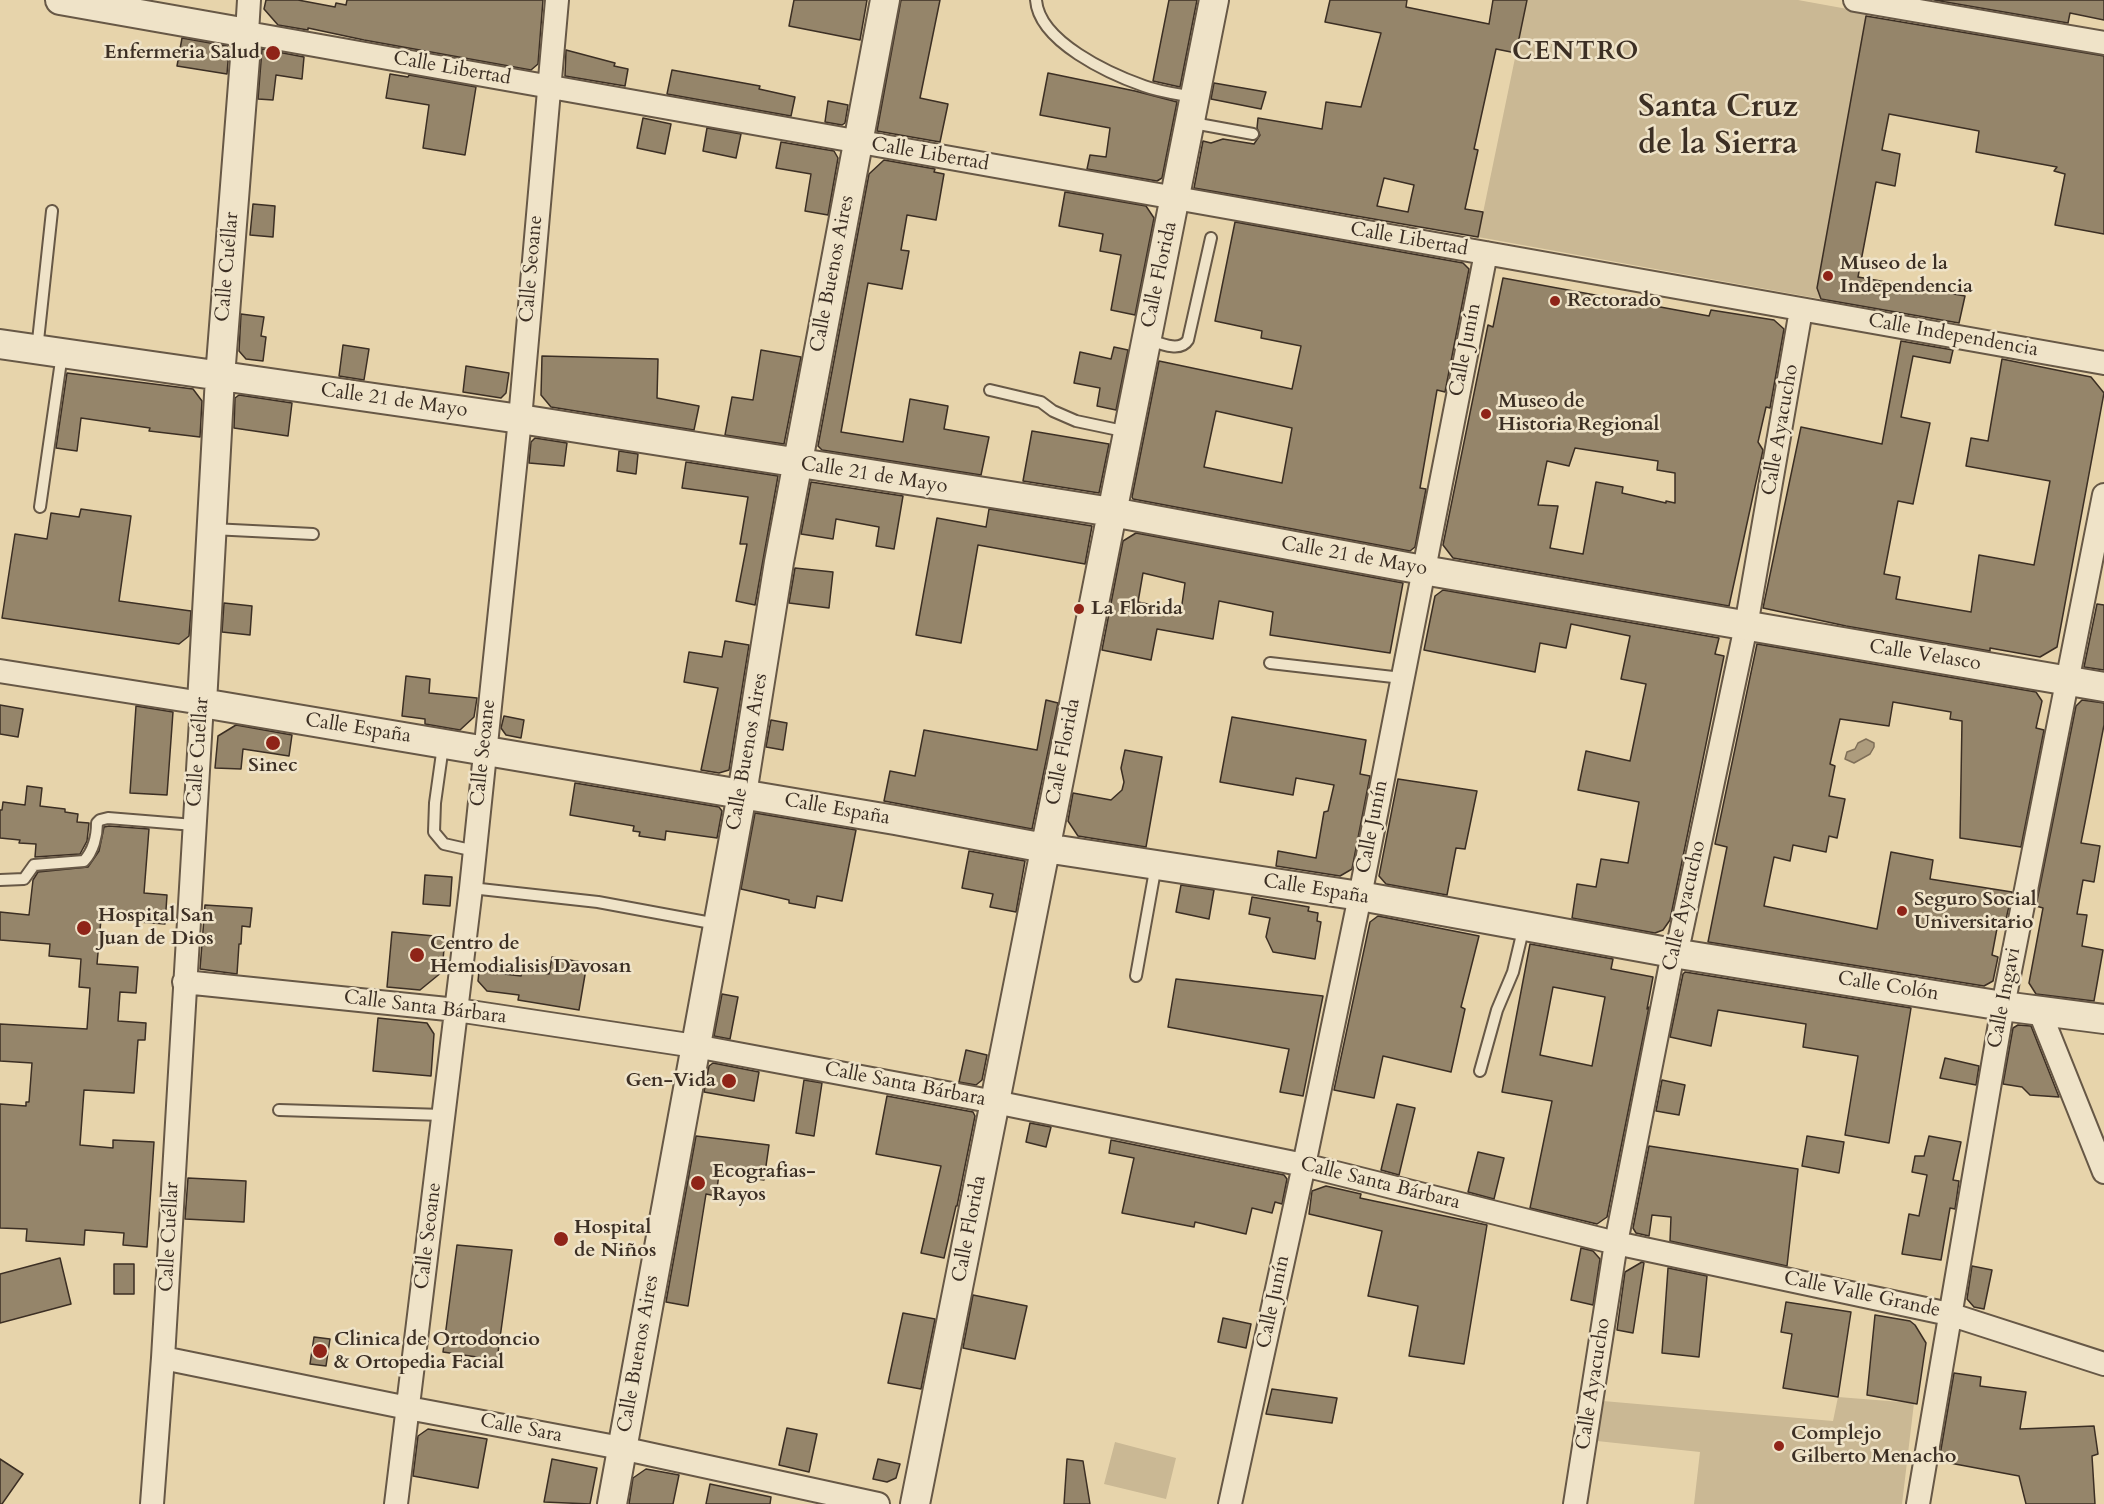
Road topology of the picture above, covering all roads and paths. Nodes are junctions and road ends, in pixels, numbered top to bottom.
1 (60, 0) edge
2 (249, 0) edge
3 (557, 0) edge
4 (885, 0) edge
5 (1036, 0) edge
6 (1214, 0) edge
7 (1858, 0) edge
8 (247, 33) junction
9 (2104, 43) edge
10 (548, 87) junction
11 (1193, 108) junction
12 (1253, 134) dead end
13 (858, 142) junction
14 (1175, 198) junction
15 (52, 211) dead end
16 (1211, 238) dead end
17 (1486, 253) junction
18 (1801, 310) junction
19 (1147, 339) junction
20 (0, 344) edge
21 (50, 352) junction
22 (2104, 363) edge
23 (220, 377) junction
24 (990, 390) dead end
25 (520, 419) junction
26 (1128, 433) junction
27 (797, 464) junction
28 (2104, 495) edge
29 (40, 507) dead end
30 (1112, 512) junction
31 (211, 529) junction
32 (313, 534) dead end
33 (1423, 570) junction
34 (1746, 626) junction
35 (1270, 663) dead end
36 (0, 671) edge
37 (1402, 678) junction
38 (2068, 680) junction
39 (2104, 687) edge
40 (202, 703) junction
41 (443, 743) junction
42 (484, 750) junction
43 (742, 794) junction
44 (194, 825) junction
45 (1045, 848) junction
46 (475, 851) junction
47 (1156, 865) junction
48 (0, 880) edge
49 (471, 888) junction
50 (1360, 896) junction
51 (718, 924) junction
52 (1524, 926) junction
53 (1673, 953) junction
54 (1136, 976) dead end
55 (184, 982) junction
56 (2003, 1006) junction
57 (457, 1010) junction
58 (2039, 1011) junction
59 (2104, 1019) edge
60 (695, 1046) junction
61 (1480, 1071) dead end
62 (995, 1102) junction
63 (279, 1110) dead end
64 (443, 1115) junction
65 (1304, 1165) junction
66 (2104, 1172) edge
67 (1616, 1243) junction
68 (1949, 1314) junction
69 (163, 1358) junction
70 (2104, 1364) edge
71 (408, 1408) junction
72 (621, 1449) junction
73 (152, 1504) edge
74 (396, 1504) edge
75 (612, 1504) edge
76 (878, 1504) edge
77 (915, 1504) edge
78 (1230, 1504) edge
79 (1575, 1504) edge
80 (1918, 1504) edge

1 - 8 street, Calle Libertad
2 - 8 street, Calle Cuéllar
3 - 10 street, Calle Seoane
4 - 13 street, Calle Buenos Aires
5 - 11 lane
6 - 11 street, Calle Florida
7 - 9 street
8 - 10 street, Calle Libertad
8 - 23 street, Calle Cuéllar
10 - 13 street, Calle Libertad
10 - 25 street, Calle Seoane
11 - 12 lane
11 - 14 street, Calle Florida
13 - 14 street, Calle Libertad
13 - 27 street, Calle Buenos Aires
14 - 17 street, Calle Libertad
14 - 19 street, Calle Florida
15 - 21 lane
16 - 19 lane
17 - 18 street, Calle Libertad
17 - 33 street, Calle Junín
18 - 22 street, Calle Independencia
18 - 34 street, Calle Ayacucho
19 - 26 street, Calle Florida
20 - 21 street, Calle 21 de Mayo
21 - 23 street, Calle 21 de Mayo
21 - 29 lane
23 - 25 street, Calle 21 de Mayo
23 - 31 street, Calle Cuéllar
24 - 26 lane
25 - 27 street, Calle 21 de Mayo
25 - 42 street, Calle Seoane
26 - 30 street, Calle Florida
27 - 30 street, Calle 21 de Mayo
27 - 43 street, Calle Buenos Aires
28 - 38 street, Calle Ingavi
30 - 33 street, Calle 21 de Mayo
30 - 45 street, Calle Florida
31 - 32 lane
31 - 40 street, Calle Cuéllar
33 - 34 street, Calle 21 de Mayo
33 - 37 street, Calle Junín
34 - 38 street, Calle Velasco
34 - 53 street, Calle Ayacucho
35 - 37 lane
36 - 40 street, Calle España
37 - 50 street, Calle Junín
38 - 39 street, Calle Velasco
38 - 56 street, Calle Ingavi
40 - 41 street, Calle España
40 - 44 street, Calle Cuéllar
41 - 42 street, Calle España
41 - 46 lane
42 - 43 street, Calle España
42 - 46 street, Calle Seoane
43 - 45 street, Calle España
43 - 51 street, Calle Buenos Aires
44 - 48 lane
44 - 55 street, Calle Cuéllar
45 - 47 street, Calle España
45 - 62 street, Calle Florida
46 - 49 street, Calle Seoane
47 - 50 street, Calle España
47 - 54 lane
49 - 51 lane
49 - 57 street, Calle Seoane
50 - 52 street, Calle España
50 - 65 street, Calle Junín
51 - 60 street, Calle Buenos Aires
52 - 53 street, Calle España
52 - 61 lane
53 - 56 street, Calle Colón
53 - 67 street, Calle Ayacucho
55 - 57 street, Calle Santa Bárbara
55 - 69 street, Calle Cuéllar
56 - 58 street, Calle Colón
56 - 68 street, Calle Ingavi
57 - 60 street, Calle Santa Bárbara
57 - 64 street, Calle Seoane
58 - 59 street, Calle Colón
58 - 66 street
60 - 62 street, Calle Santa Bárbara
60 - 72 street, Calle Buenos Aires
62 - 65 street, Calle Santa Bárbara
62 - 77 street, Calle Florida
63 - 64 lane
64 - 71 street, Calle Seoane
65 - 67 street, Calle Santa Bárbara
65 - 78 street, Calle Junín
67 - 68 street, Calle Valle Grande
67 - 79 street, Calle Ayacucho
68 - 70 street, Calle Valle Grande
68 - 80 street, Calle Ingavi
69 - 71 street, Calle Sara
69 - 73 street, Calle Cuéllar
71 - 72 street, Calle Sara
71 - 74 street, Calle Seoane
72 - 75 street, Calle Buenos Aires
72 - 76 street, Calle Sara

